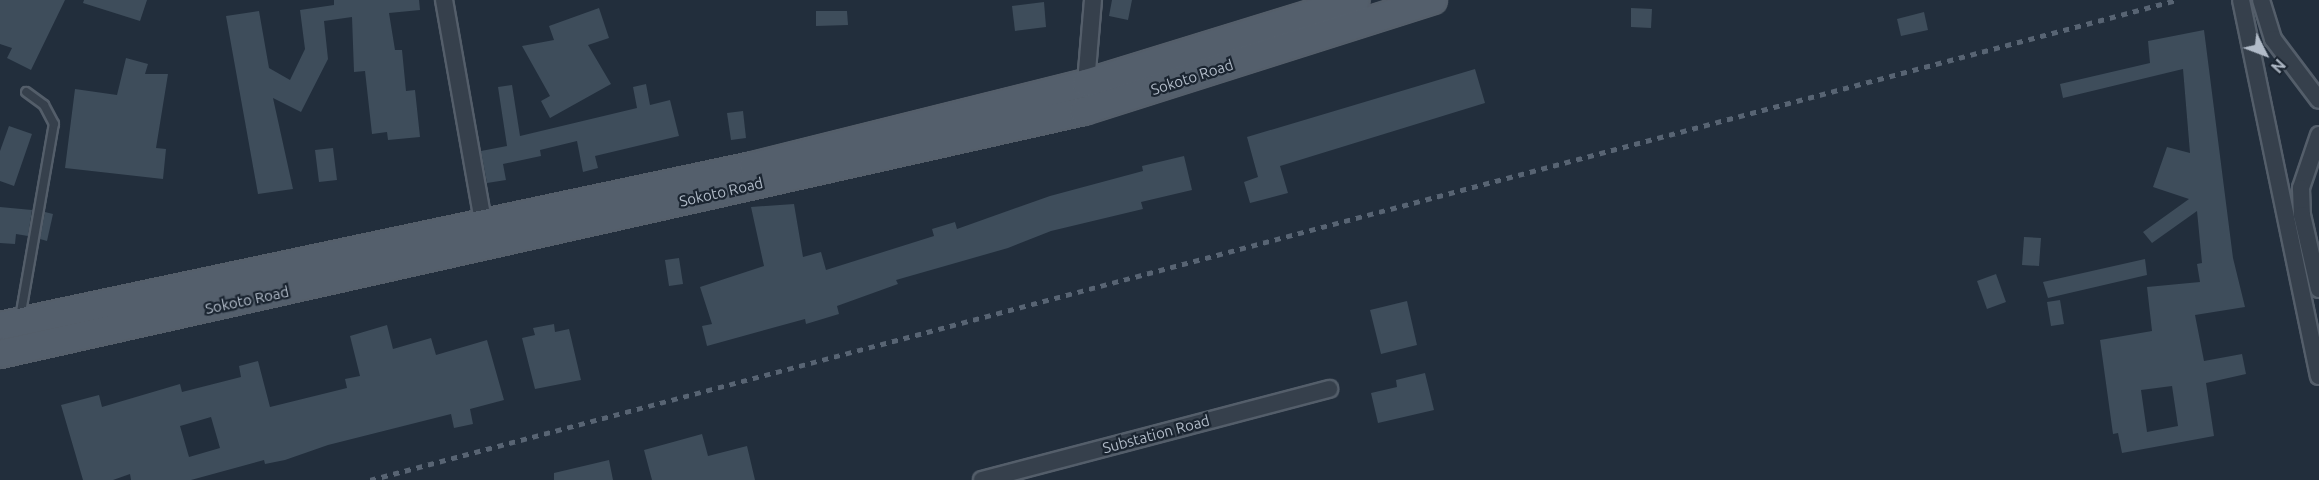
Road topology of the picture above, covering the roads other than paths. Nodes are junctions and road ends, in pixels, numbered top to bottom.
1 (444, 0) edge
2 (1093, 0) edge
3 (1356, 0) edge
4 (1433, 0) edge
5 (2241, 0) edge
6 (2260, 0) edge
7 (1086, 84) junction
8 (26, 92) dead end
9 (2319, 100) edge
10 (2319, 135) edge
11 (484, 226) junction
12 (194, 286) junction
13 (2319, 289) edge
14 (198, 311) junction
15 (10, 324) edge
16 (0, 354) edge
17 (2319, 376) edge
18 (1329, 389) dead end
19 (982, 480) edge

1 - 11 street
2 - 7 street
3 - 7 main road, Sokoto Road
4 - 14 main road, Sokoto Road
5 - 17 street
6 - 9 street
7 - 11 main road, Sokoto Road
8 - 15 lane
10 - 13 street
11 - 12 main road, Sokoto Road
12 - 14 main road
12 - 15 main road, Sokoto Road
14 - 16 main road, Sokoto Road
18 - 19 street, Substation Road

